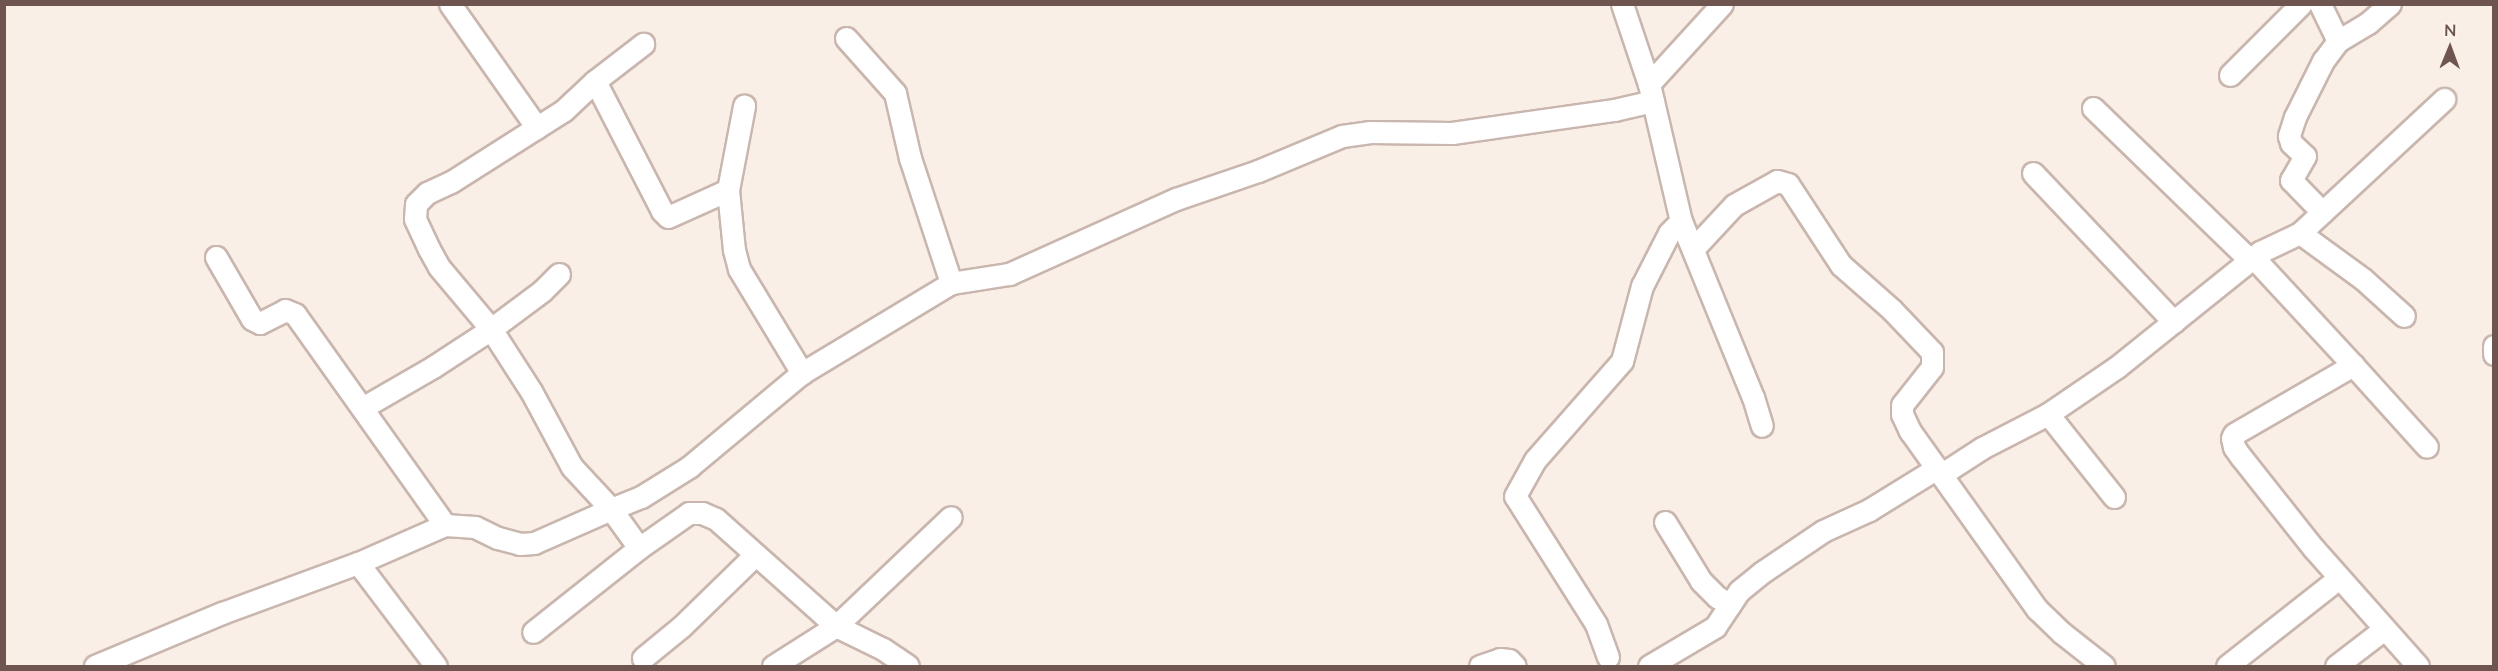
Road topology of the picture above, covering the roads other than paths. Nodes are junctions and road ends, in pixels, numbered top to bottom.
1 (450, 4) edge
2 (1622, 4) edge
3 (1722, 4) edge
4 (2301, 4) edge
5 (2320, 4) edge
6 (2390, 4) edge
7 (846, 38) dead end
8 (2338, 41) junction
9 (643, 44) dead end
10 (2230, 75) dead end
11 (595, 81) junction
12 (1651, 92) junction
13 (2444, 99) dead end
14 (744, 106) dead end
15 (2093, 108) dead end
16 (537, 128) junction
17 (2033, 173) dead end
18 (728, 190) junction
19 (2322, 212) junction
20 (1681, 221) junction
21 (2300, 233) junction
22 (1693, 249) junction
23 (216, 257) dead end
24 (2252, 259) junction
25 (559, 274) dead end
26 (951, 283) junction
27 (2404, 316) dead end
28 (2174, 322) junction
29 (491, 329) junction
30 (2493, 346) edge
31 (2493, 354) edge
32 (2353, 365) junction
33 (802, 373) junction
34 (362, 408) junction
35 (2048, 414) junction
36 (1762, 426) dead end
37 (2427, 447) dead end
38 (1940, 471) junction
39 (2114, 497) dead end
40 (611, 509) junction
41 (951, 517) dead end
42 (1665, 522) dead end
43 (445, 525) junction
44 (639, 548) junction
45 (755, 555) junction
46 (358, 563) junction
47 (2339, 578) junction
48 (1730, 604) junction
49 (836, 626) junction
50 (2384, 630) junction
51 (533, 632) dead end
52 (643, 658) dead end
53 (1604, 663) edge
54 (899, 664) edge
55 (95, 666) edge
56 (436, 666) edge
57 (773, 666) edge
58 (1480, 666) edge
59 (1515, 666) edge
60 (1649, 666) edge
61 (2104, 666) edge
62 (2227, 666) edge
63 (2336, 666) edge
64 (2418, 666) edge

1 - 16 street
2 - 12 street
3 - 12 street
4 - 10 street
5 - 8 street
6 - 8 street
7 - 26 street
8 - 19 street
9 - 11 street
11 - 16 street
11 - 18 street
12 - 20 street
12 - 26 street
13 - 19 street
14 - 18 street
15 - 24 street
16 - 29 street
17 - 28 street
18 - 33 street
19 - 21 street
20 - 22 street
20 - 53 street
21 - 24 street
21 - 27 street
22 - 36 street
22 - 38 street
23 - 34 street
24 - 28 street
24 - 32 street
25 - 29 street
26 - 33 street
28 - 35 street
29 - 34 street
29 - 40 street
30 - 31 street
32 - 37 street
32 - 47 street
33 - 40 street
34 - 43 street
35 - 38 street
35 - 39 street
38 - 48 street
38 - 61 street
40 - 43 street
40 - 44 street
41 - 49 street
42 - 48 street
43 - 46 street
44 - 45 street
44 - 51 street
45 - 49 street
45 - 52 street
46 - 55 street
46 - 56 street
47 - 50 street
47 - 62 street
48 - 60 street
49 - 54 street
49 - 57 street
50 - 63 street
50 - 64 street
58 - 59 street

